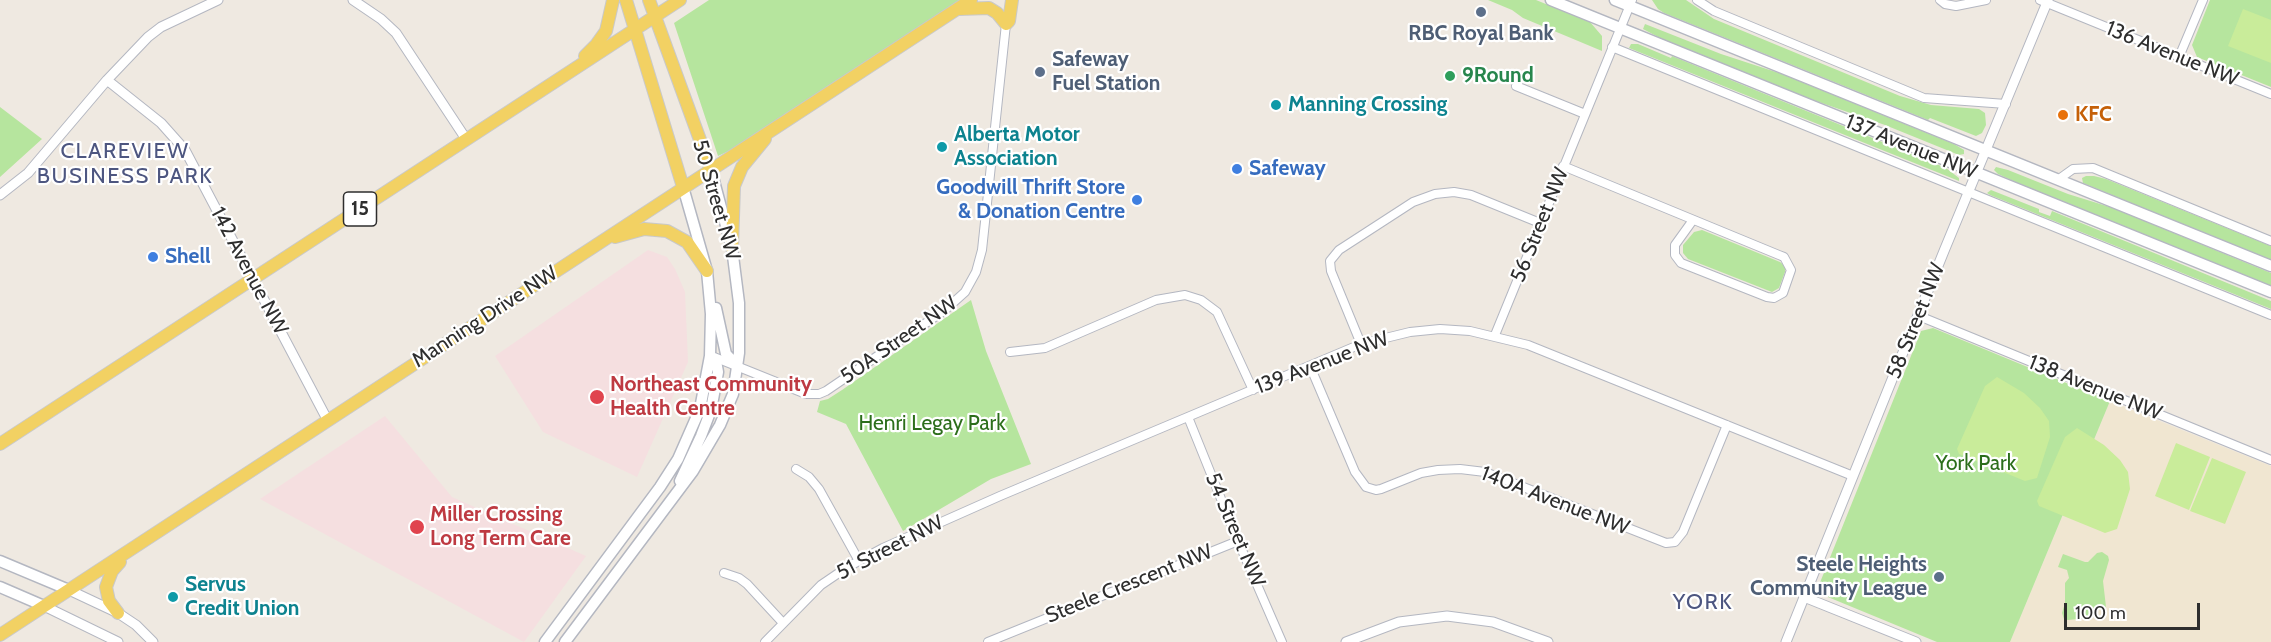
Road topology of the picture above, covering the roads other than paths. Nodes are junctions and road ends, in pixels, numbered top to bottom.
1 (218, 0) edge
2 (353, 0) edge
3 (613, 0) edge
4 (626, 0) edge
5 (650, 0) edge
6 (680, 0) edge
7 (971, 0) edge
8 (1012, 0) edge
9 (1551, 0) edge
10 (1616, 0) edge
11 (1696, 0) edge
12 (1940, 0) edge
13 (1986, 0) edge
14 (2203, 0) edge
15 (2045, 1) edge
16 (1630, 3) edge
17 (956, 10) junction
18 (655, 16) junction
19 (1006, 24) junction
20 (1620, 28) junction
21 (634, 30) junction
22 (1612, 47) junction
23 (2179, 57) junction
24 (569, 72) junction
25 (107, 80) junction
26 (1516, 86) dead end
27 (2271, 94) edge
28 (2006, 104) junction
29 (1585, 114) junction
30 (773, 129) junction
31 (466, 139) junction
32 (1987, 150) junction
33 (1563, 166) junction
34 (711, 170) junction
35 (1977, 174) junction
36 (2060, 179) junction
37 (683, 188) junction
38 (1969, 192) junction
39 (0, 195) edge
40 (1693, 220) junction
41 (1540, 223) junction
42 (2271, 241) edge
43 (600, 242) junction
44 (732, 248) junction
45 (2271, 266) edge
46 (707, 275) junction
47 (253, 278) junction
48 (2271, 292) edge
49 (2271, 315) edge
50 (1918, 316) junction
51 (1495, 336) junction
52 (1361, 344) junction
53 (1010, 352) dead end
54 (710, 356) junction
55 (1310, 366) junction
56 (738, 367) junction
57 (1253, 390) junction
58 (1188, 417) junction
59 (328, 421) junction
60 (1727, 425) junction
61 (0, 444) edge
62 (2271, 460) edge
63 (796, 469) dead end
64 (1853, 476) junction
65 (678, 493) junction
66 (1000, 496) joint
67 (1238, 541) junction
68 (132, 549) junction
69 (0, 561) edge
70 (859, 561) junction
71 (724, 573) dead end
72 (0, 587) edge
73 (69, 590) junction
74 (1804, 597) junction
75 (44, 606) junction
76 (118, 613) junction
77 (783, 623) junction
78 (0, 635) edge
79 (118, 642) edge
80 (153, 642) edge
81 (545, 642) edge
82 (565, 642) edge
83 (765, 642) edge
84 (988, 642) edge
85 (1282, 642) edge
86 (1346, 642) edge
87 (1548, 642) edge
88 (1786, 642) edge
89 (1917, 642) edge

1 - 25 street
2 - 31 street
3 - 24 main road
4 - 21 main road, 50 Street NW
5 - 18 main road, 50 Street NW
6 - 18 main road
7 - 17 main road, Manning Drive NW
8 - 19 main road
9 - 20 main road, 137 Avenue NW
10 - 16 main road, 137 Avenue NW
11 - 28 street
12 - 13 street
14 - 23 street
15 - 23 street, 136 Avenue NW
15 - 28 street, 58 Street NW
16 - 20 street, 56 Street NW
16 - 32 main road, 137 Avenue NW
17 - 19 main road
17 - 30 main road, Manning Drive NW
18 - 21 main road
18 - 34 main road, 50 Street NW
19 - 56 street, 50A Street NW
20 - 22 street, 56 Street NW
20 - 35 main road, 137 Avenue NW
21 - 24 main road
21 - 37 main road, 50 Street NW
22 - 29 street, 56 Street NW
22 - 38 street, 137 Avenue NW
23 - 27 street, 136 Avenue NW
24 - 31 main road
25 - 39 street
25 - 47 street, 142 Avenue NW
26 - 29 street
28 - 32 street, 58 Street NW
29 - 33 street, 56 Street NW
30 - 34 main road, Manning Drive NW
30 - 44 main road
31 - 47 main road, 15
32 - 35 street, 58 Street NW
32 - 36 main road, 137 Avenue NW
33 - 40 street
33 - 41 street, 56 Street NW
34 - 37 main road, Manning Drive NW
34 - 44 main road, 50 Street NW
35 - 38 street, 58 Street NW
35 - 48 main road, 137 Avenue NW
36 - 42 street
36 - 45 main road, 137 Avenue NW
37 - 43 main road, Manning Drive NW
37 - 46 main road, 50 Street NW
38 - 49 street, 137 Avenue NW
38 - 50 street, 58 Street NW
40 - 40 street
41 - 51 street, 56 Street NW
41 - 52 street
43 - 46 main road
43 - 59 main road, Manning Drive NW
44 - 56 main road, 50 Street NW
46 - 54 main road, 50 Street NW
46 - 56 main road
47 - 59 street, 142 Avenue NW
47 - 61 main road
50 - 62 street, 138 Avenue NW
50 - 64 street, 58 Street NW
51 - 52 street, 139 Avenue NW
51 - 60 street, 139 Avenue NW
52 - 55 street, 139 Avenue NW
53 - 57 street
54 - 56 street
54 - 65 main road
54 - 81 main road, 50 Street NW
55 - 57 street, 139 Avenue NW
55 - 60 street, 140A Avenue NW
56 - 65 main road, 50 Street NW
57 - 58 street, 139 Avenue NW
58 - 66 street, 139 Avenue NW
58 - 67 street, 54 Street NW
59 - 68 main road, Manning Drive NW
60 - 64 street, 139 Avenue NW
63 - 70 street
64 - 74 street, 58 Street NW
65 - 82 main road, 50 Street NW
66 - 70 street, 51 Street NW
67 - 84 street, Steele Crescent NW
67 - 85 street, 54 Street NW
68 - 73 main road, Manning Drive NW
68 - 76 main road
69 - 73 main road
70 - 77 street, 51 Street NW
71 - 77 street
72 - 75 main road
73 - 75 main road, Manning Drive NW
73 - 76 street
74 - 88 street, 58 Street NW
74 - 89 street
75 - 78 main road, Manning Drive NW
75 - 79 street
76 - 80 street
77 - 83 street, 51 Street NW
86 - 87 street

